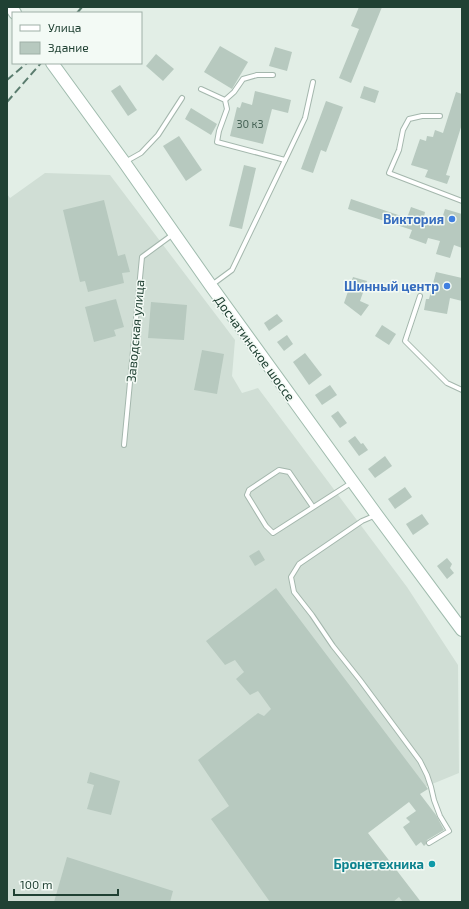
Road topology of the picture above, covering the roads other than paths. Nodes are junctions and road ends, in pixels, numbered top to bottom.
1 (53, 64) edge
2 (273, 75) dead end
3 (313, 82) dead end
4 (201, 89) dead end
5 (182, 98) dead end
6 (225, 100) junction
7 (440, 116) dead end
8 (285, 160) junction
9 (124, 162) junction
10 (462, 201) edge
11 (174, 234) junction
12 (211, 286) junction
13 (420, 296) dead end
14 (462, 390) edge
15 (124, 445) dead end
16 (353, 482) junction
17 (313, 507) junction
18 (376, 514) junction
19 (462, 630) edge
20 (429, 843) dead end

1 - 9 street, Досчатинское шоссе
2 - 6 lane
3 - 8 lane
4 - 6 lane
5 - 9 lane
6 - 8 lane
7 - 10 lane
8 - 12 lane
9 - 11 street, Досчатинское шоссе
11 - 12 street, Досчатинское шоссе
11 - 15 lane, Заводская улица
12 - 16 street, Досчатинское шоссе
13 - 14 lane
16 - 17 lane
16 - 18 street, Досчатинское шоссе
17 - 17 lane
18 - 19 street, Досчатинское шоссе
18 - 20 lane

